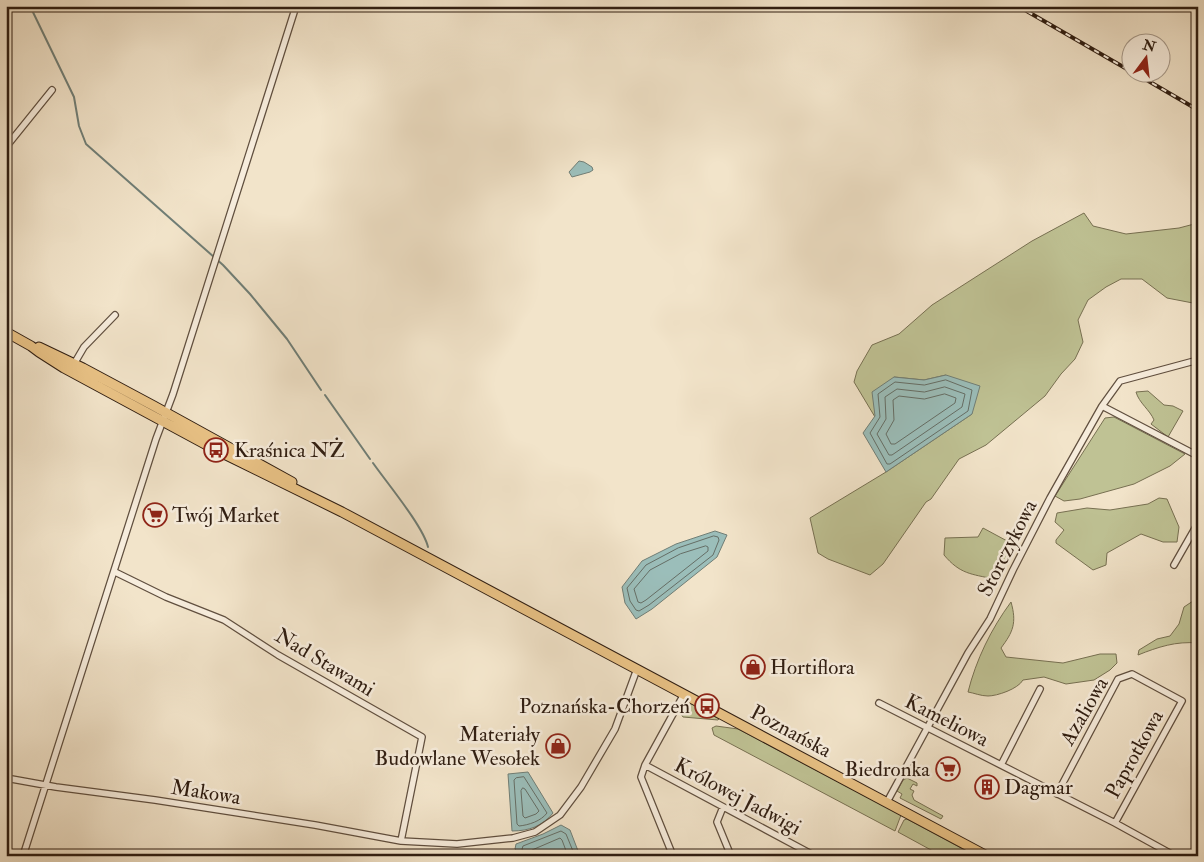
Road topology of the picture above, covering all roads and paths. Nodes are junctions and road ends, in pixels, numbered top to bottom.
1 (296, 6) edge
2 (52, 90) dead end
3 (6, 146) edge
4 (115, 315) dead end
5 (6, 332) edge
6 (31, 346) junction
7 (1198, 360) edge
8 (74, 364) junction
9 (1102, 406) junction
10 (164, 416) junction
11 (1198, 455) edge
12 (1198, 523) edge
13 (1174, 565) dead end
14 (115, 572) junction
15 (637, 669) junction
16 (1040, 689) dead end
17 (684, 694) junction
18 (1182, 701) joint
19 (879, 703) dead end
20 (929, 728) junction
21 (645, 765) junction
22 (1001, 765) junction
23 (6, 778) edge
24 (46, 785) junction
25 (1057, 794) junction
26 (887, 802) junction
27 (723, 806) junction
28 (1115, 823) junction
29 (401, 841) junction
30 (1198, 846) edge
31 (23, 856) edge
32 (673, 856) edge
33 (731, 856) edge
34 (815, 856) edge
35 (987, 856) edge
36 (1175, 856) edge
37 (1192, 856) edge

1 - 10 street
2 - 3 street
4 - 8 street
5 - 6 main road
6 - 8 main road
6 - 10 main road
7 - 9 street, Storczykowa
8 - 10 main road
9 - 11 street
9 - 20 street, Storczykowa
10 - 14 street
10 - 15 main road, Poznańska
12 - 13 street
14 - 24 street
14 - 29 street, Nad Stawami
15 - 17 main road, Poznańska
15 - 29 street, Makowa
16 - 22 street, Kameliowa
17 - 21 street
17 - 26 main road, Poznańska
18 - 25 street, Azaliowa
18 - 28 street, Paprotkowa
19 - 20 street, Kameliowa
20 - 22 street, Kameliowa
20 - 26 street, Storczykowa
21 - 27 street, Królowej Jadwigi
21 - 32 street
22 - 25 street, Kameliowa
23 - 24 street, Makowa
24 - 29 street, Makowa
24 - 31 street
25 - 28 street, Kameliowa
26 - 35 main road, Poznańska
27 - 33 street
27 - 34 street, Królowej Jadwigi
28 - 36 street, Kameliowa
30 - 37 street

